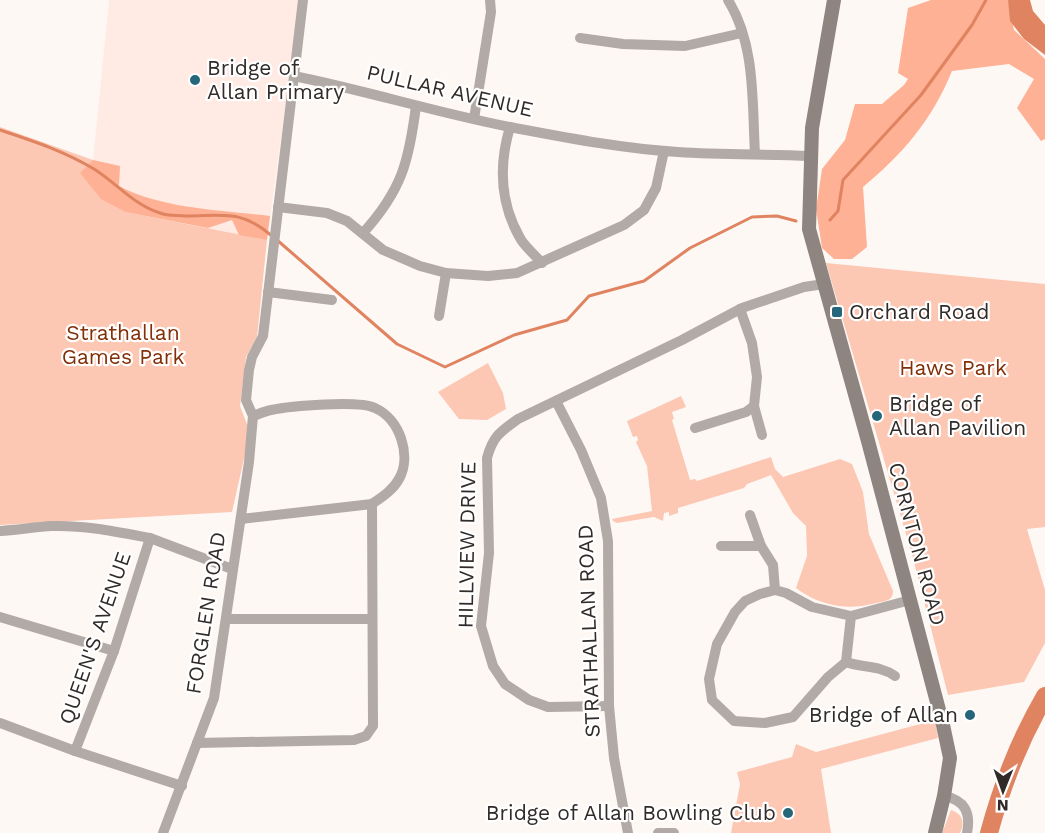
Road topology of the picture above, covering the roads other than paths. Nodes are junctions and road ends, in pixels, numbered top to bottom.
1 (303, 0) edge
2 (490, 0) edge
3 (728, 0) edge
4 (834, 0) edge
5 (742, 33) junction
6 (580, 38) dead end
7 (294, 76) junction
8 (416, 106) junction
9 (474, 119) junction
10 (510, 127) junction
11 (664, 151) junction
12 (755, 154) junction
13 (810, 156) junction
14 (278, 207) junction
15 (363, 233) junction
16 (542, 262) junction
17 (446, 273) junction
18 (824, 284) junction
19 (268, 292) junction
20 (332, 300) dead end
21 (740, 309) junction
22 (439, 316) dead end
23 (556, 401) junction
24 (754, 406) junction
25 (254, 416) junction
26 (695, 428) dead end
27 (762, 435) dead end
28 (372, 504) junction
29 (750, 515) dead end
30 (241, 519) junction
31 (0, 531) edge
32 (150, 538) junction
33 (722, 546) dead end
34 (760, 546) junction
35 (232, 569) junction
36 (775, 590) junction
37 (909, 600) junction
38 (851, 616) junction
39 (0, 617) edge
40 (227, 620) junction
41 (372, 620) junction
42 (114, 651) junction
43 (846, 662) junction
44 (895, 676) dead end
45 (609, 706) junction
46 (0, 723) edge
47 (197, 743) junction
48 (75, 751) junction
49 (182, 786) junction
50 (944, 796) junction
51 (163, 833) edge
52 (628, 833) edge
53 (658, 833) edge
54 (674, 833) edge
55 (935, 833) edge
56 (967, 833) edge

1 - 7 street
2 - 9 street
3 - 5 street
4 - 13 main road, CORNTON ROAD
5 - 6 street
5 - 12 street
7 - 8 street, PULLAR AVENUE
7 - 14 street
8 - 9 street, PULLAR AVENUE
8 - 15 street
9 - 10 street, PULLAR AVENUE
10 - 11 street, PULLAR AVENUE
10 - 16 street
11 - 12 street, PULLAR AVENUE
11 - 16 street
12 - 13 street, PULLAR AVENUE
13 - 18 main road, CORNTON ROAD
14 - 15 street
14 - 19 street
15 - 17 street
16 - 17 street
17 - 22 street
18 - 21 street
18 - 37 main road, CORNTON ROAD
19 - 20 street
19 - 25 street
21 - 23 street
21 - 24 street
23 - 45 street, STRATHALLAN ROAD
23 - 45 street, HILLVIEW DRIVE
24 - 26 street
24 - 27 street
25 - 28 street
25 - 30 street, FORGLEN ROAD
28 - 30 street
28 - 41 street
29 - 34 street
30 - 35 street, FORGLEN ROAD
31 - 32 street
32 - 35 street
32 - 42 street, QUEEN'S AVENUE
33 - 34 street
34 - 36 street
35 - 40 street, FORGLEN ROAD
36 - 38 street
36 - 43 street
37 - 38 street
37 - 50 main road, CORNTON ROAD
38 - 43 street
39 - 42 street
40 - 41 street
40 - 47 street, FORGLEN ROAD
41 - 47 street
42 - 48 street, QUEEN'S AVENUE
43 - 44 street
45 - 52 street, STRATHALLAN ROAD
46 - 48 street
47 - 49 street, FORGLEN ROAD
48 - 49 street
49 - 51 street, FORGLEN ROAD
50 - 55 main road, CORNTON ROAD
50 - 56 street
53 - 54 street

